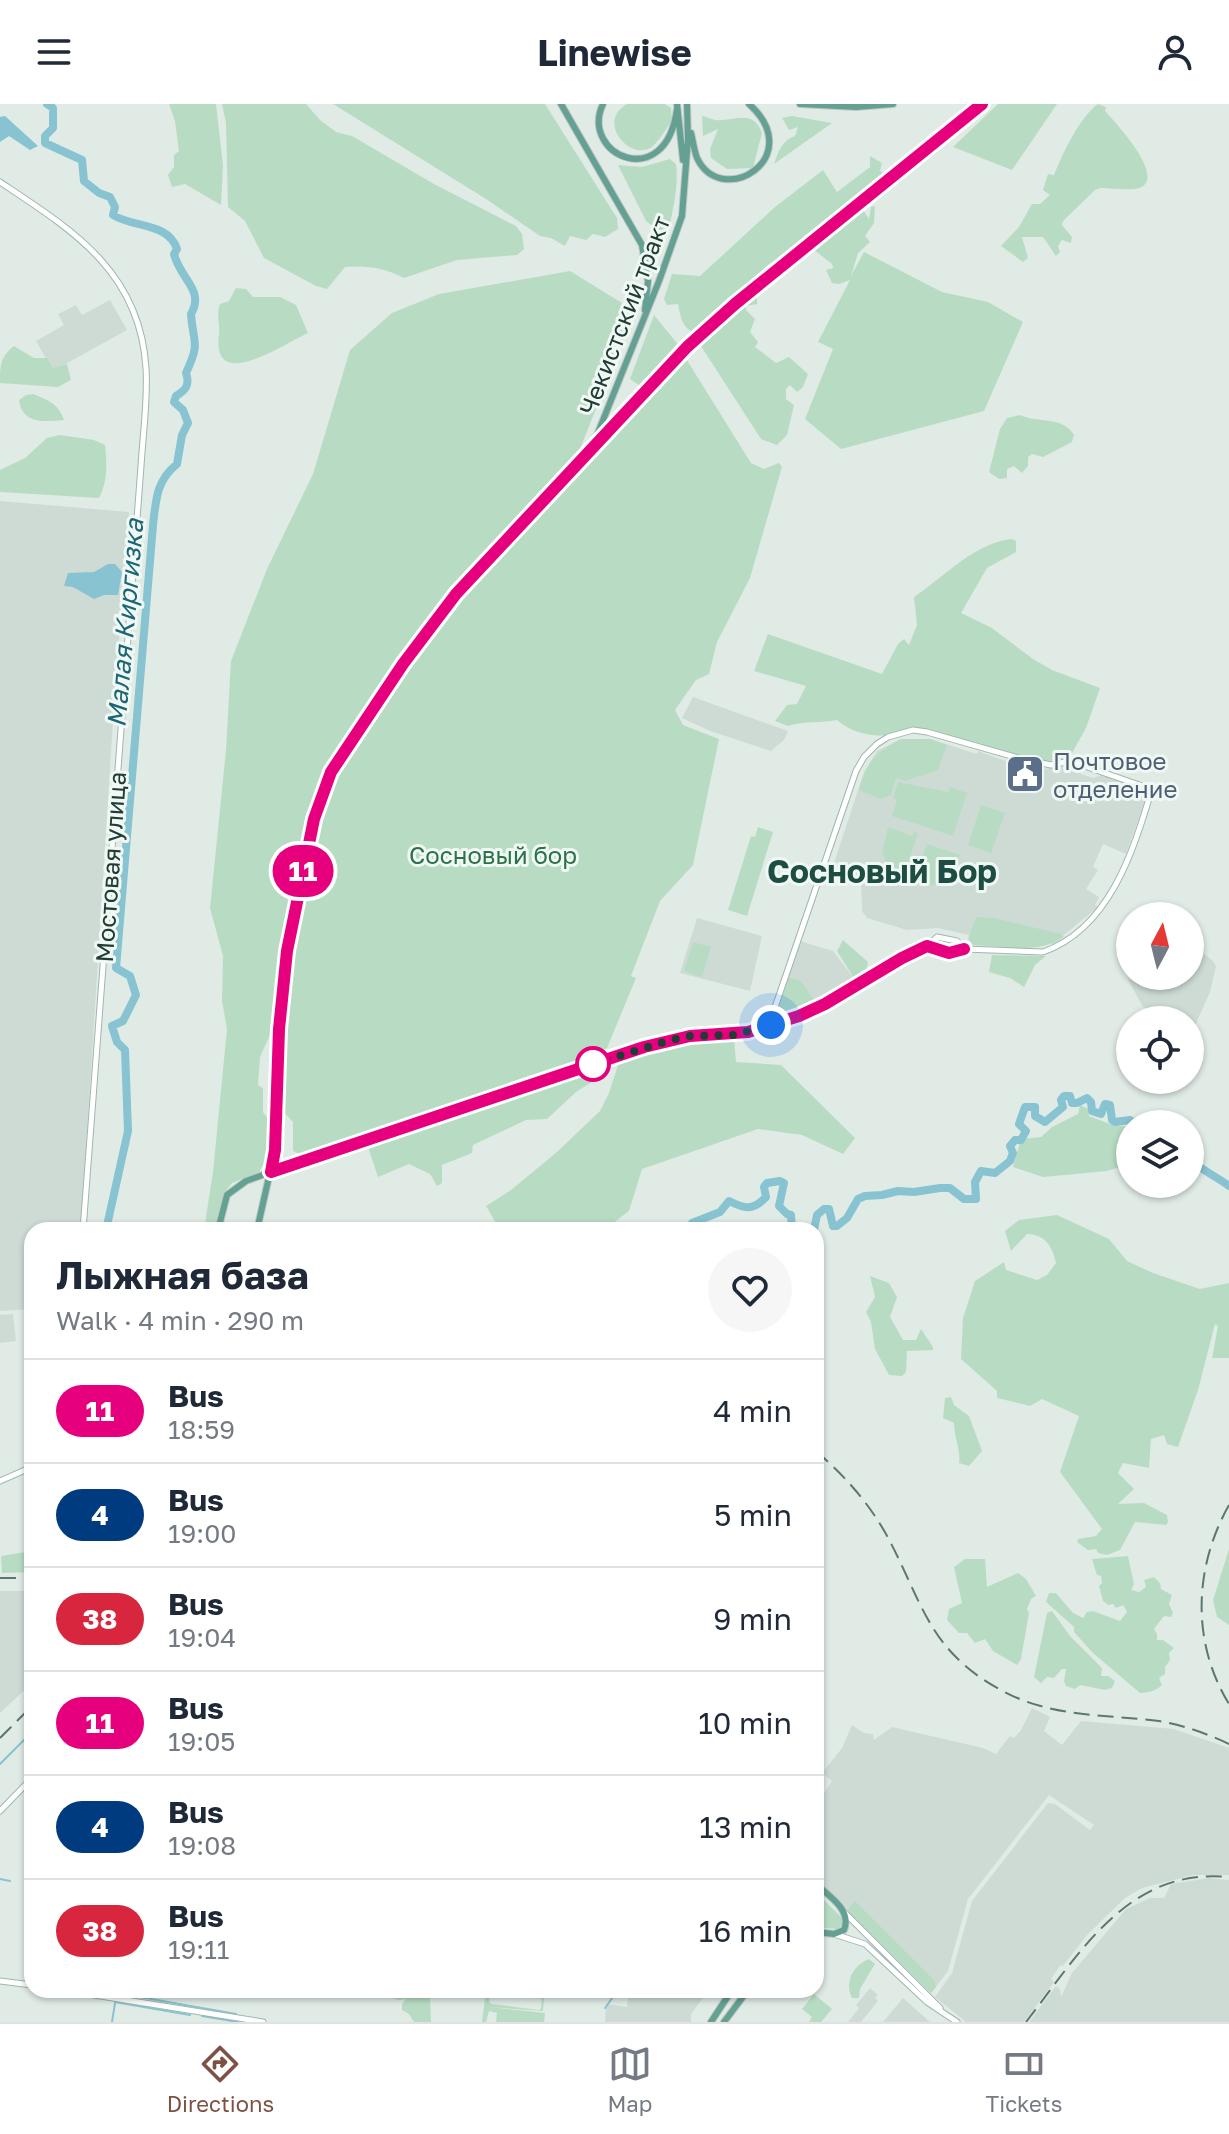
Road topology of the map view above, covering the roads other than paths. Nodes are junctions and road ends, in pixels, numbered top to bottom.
1 (561, 104) edge
2 (603, 104) edge
3 (749, 104) edge
4 (800, 104) edge
5 (893, 104) edge
6 (982, 104) edge
7 (677, 106) edge
8 (687, 107) edge
9 (0, 182) edge
10 (686, 187) junction
11 (643, 320) junction
12 (577, 463) junction
13 (927, 946) junction
14 (964, 949) junction
15 (774, 1024) junction
16 (271, 1172) junction
17 (84, 1222) edge
18 (220, 1222) edge
19 (259, 1222) edge
20 (24, 1470) edge
21 (0, 1481) edge
22 (24, 1786) edge
23 (0, 1811) edge
24 (824, 1892) edge
25 (846, 1914) junction
26 (824, 1934) edge
27 (834, 1934) junction
28 (0, 1981) edge
29 (24, 1984) edge
30 (113, 1998) edge
31 (727, 1998) edge
32 (742, 1998) edge
33 (944, 2012) junction
34 (263, 2022) edge
35 (711, 2022) edge
36 (724, 2022) edge
37 (957, 2022) edge

1 - 11 main road
2 - 7 main road
3 - 8 main road
4 - 5 main road
6 - 12 main road
7 - 10 main road, Чекистский тракт
8 - 10 main road, Чекистский тракт
9 - 17 street, Мостовая улица
10 - 11 main road, Чекистский тракт
11 - 12 main road, Чекистский тракт
12 - 16 main road, Чекистский тракт
13 - 14 street
13 - 14 street
13 - 15 street
14 - 15 street
15 - 16 street
16 - 18 main road
16 - 19 main road, Чекистский тракт
20 - 21 street
22 - 23 street
24 - 25 main road
25 - 27 main road
25 - 33 street
26 - 27 main road
27 - 33 street
28 - 29 street
30 - 34 street
31 - 35 main road
32 - 36 main road
33 - 37 street

